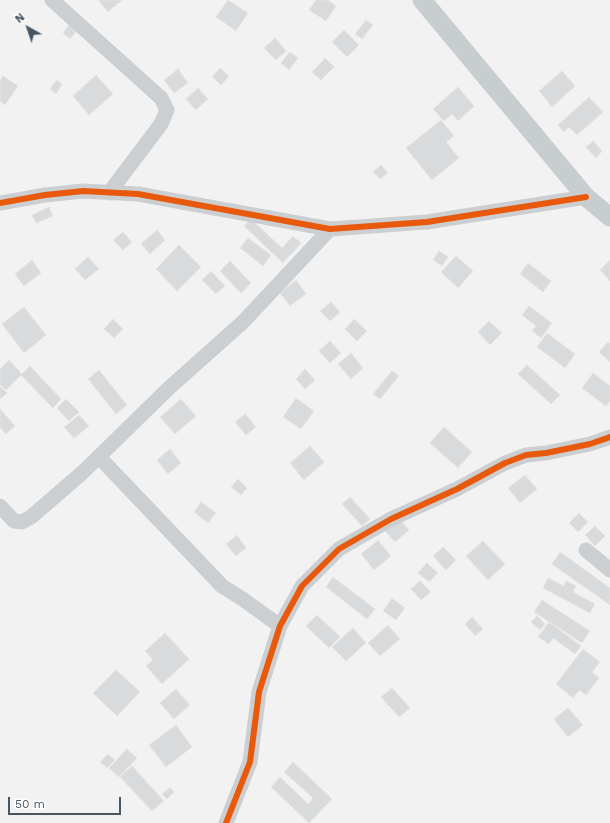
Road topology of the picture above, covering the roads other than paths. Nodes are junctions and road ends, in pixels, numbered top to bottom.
1 (52, 0) edge
2 (422, 0) edge
3 (109, 193) junction
4 (586, 198) junction
5 (0, 203) edge
6 (610, 217) edge
7 (330, 229) junction
8 (610, 437) edge
9 (99, 456) junction
10 (0, 506) edge
11 (586, 550) dead end
12 (610, 570) edge
13 (280, 626) junction
14 (226, 823) edge

1 - 3 street
2 - 4 main road
3 - 5 street
3 - 7 street
4 - 6 main road
4 - 7 street
7 - 9 street
8 - 13 street
9 - 10 street
9 - 13 street
11 - 12 street
13 - 14 street

